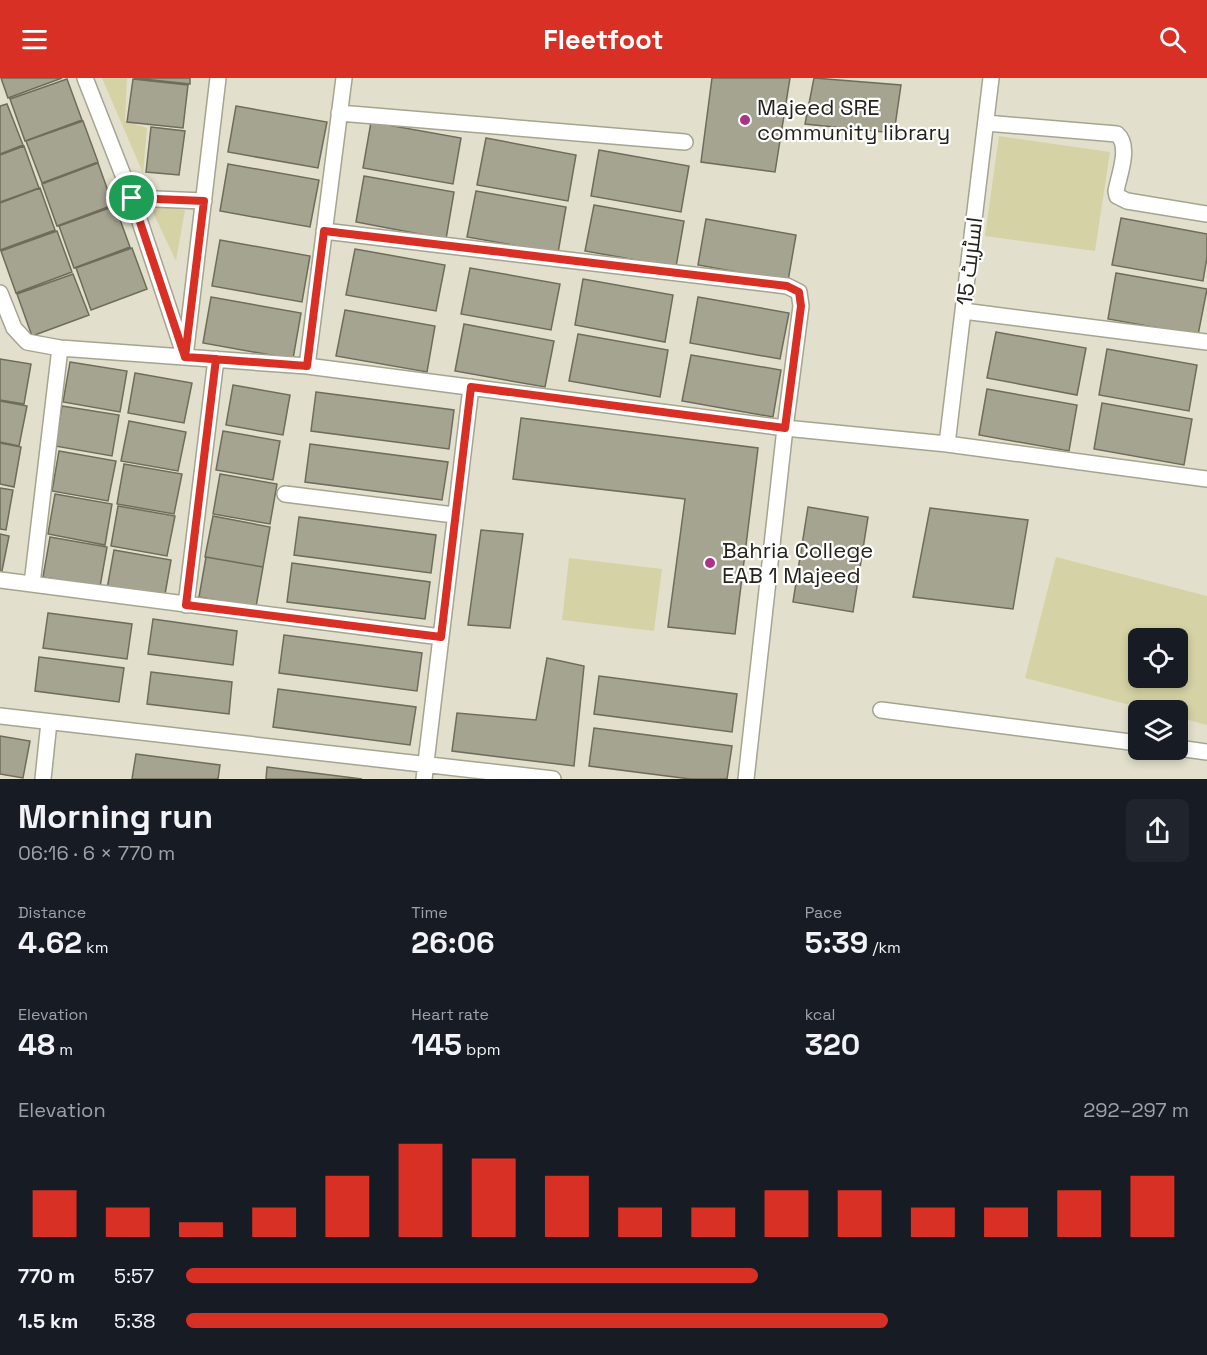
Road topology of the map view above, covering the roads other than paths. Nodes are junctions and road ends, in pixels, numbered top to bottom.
1 (85, 78) edge
2 (218, 78) edge
3 (344, 78) edge
4 (992, 78) edge
5 (339, 113) junction
6 (986, 123) junction
7 (685, 142) dead end
8 (132, 198) junction
9 (204, 201) junction
10 (1207, 214) edge
11 (324, 231) junction
12 (0, 293) edge
13 (963, 311) junction
14 (1207, 342) edge
15 (60, 348) junction
16 (185, 357) junction
17 (216, 359) junction
18 (307, 366) junction
19 (471, 387) junction
20 (785, 428) junction
21 (947, 444) junction
22 (1207, 479) edge
23 (285, 494) dead end
24 (454, 515) junction
25 (0, 580) edge
26 (32, 584) junction
27 (186, 605) junction
28 (441, 637) junction
29 (881, 710) dead end
30 (0, 716) edge
31 (49, 722) junction
32 (1128, 742) edge
33 (1188, 749) edge
34 (1207, 752) edge
35 (426, 763) junction
36 (43, 779) edge
37 (424, 779) edge
38 (553, 779) edge
39 (746, 779) edge

1 - 8 street
2 - 9 street
3 - 5 street
4 - 6 street, اسٹریٹ 15
5 - 7 street
5 - 11 street
6 - 10 street
6 - 13 street, اسٹریٹ 15
8 - 9 street
8 - 16 street
9 - 16 street
11 - 18 street
11 - 20 street
12 - 15 street
13 - 14 street
13 - 21 street, اسٹریٹ 15
15 - 16 street
15 - 26 street
16 - 17 street
17 - 18 street
17 - 27 street
18 - 19 street
19 - 20 street
19 - 24 street
20 - 21 street
20 - 39 street
21 - 22 street
23 - 24 street
24 - 28 street
25 - 26 street
26 - 27 street
27 - 28 street
28 - 35 street
29 - 32 street
30 - 31 street
31 - 35 street
31 - 36 street
33 - 34 street
35 - 37 street
35 - 38 street

